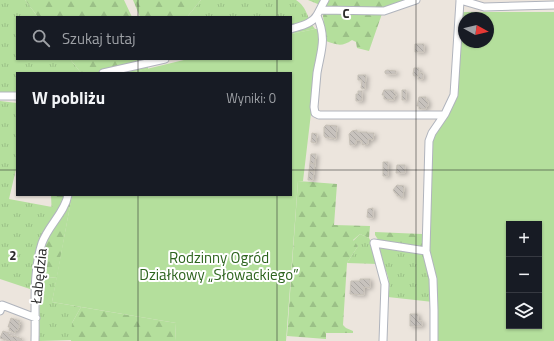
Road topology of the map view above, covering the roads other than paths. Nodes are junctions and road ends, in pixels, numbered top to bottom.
1 (325, 0) edge
2 (416, 0) edge
3 (460, 0) edge
4 (554, 5) edge
5 (318, 13) junction
6 (292, 29) edge
7 (161, 60) edge
8 (107, 72) edge
9 (0, 96) edge
10 (16, 96) edge
11 (444, 115) junction
12 (68, 196) edge
13 (426, 251) junction
14 (1, 306) edge
15 (36, 318) junction
16 (35, 341) edge
17 (383, 341) edge
18 (434, 341) edge

1 - 5 street
2 - 5 street
3 - 4 street
3 - 11 street
5 - 6 street
5 - 11 street
7 - 8 street
9 - 10 street
11 - 13 street
12 - 15 street, Łabędzia
13 - 17 street
13 - 18 street
14 - 15 street
15 - 16 street, Łabędzia

